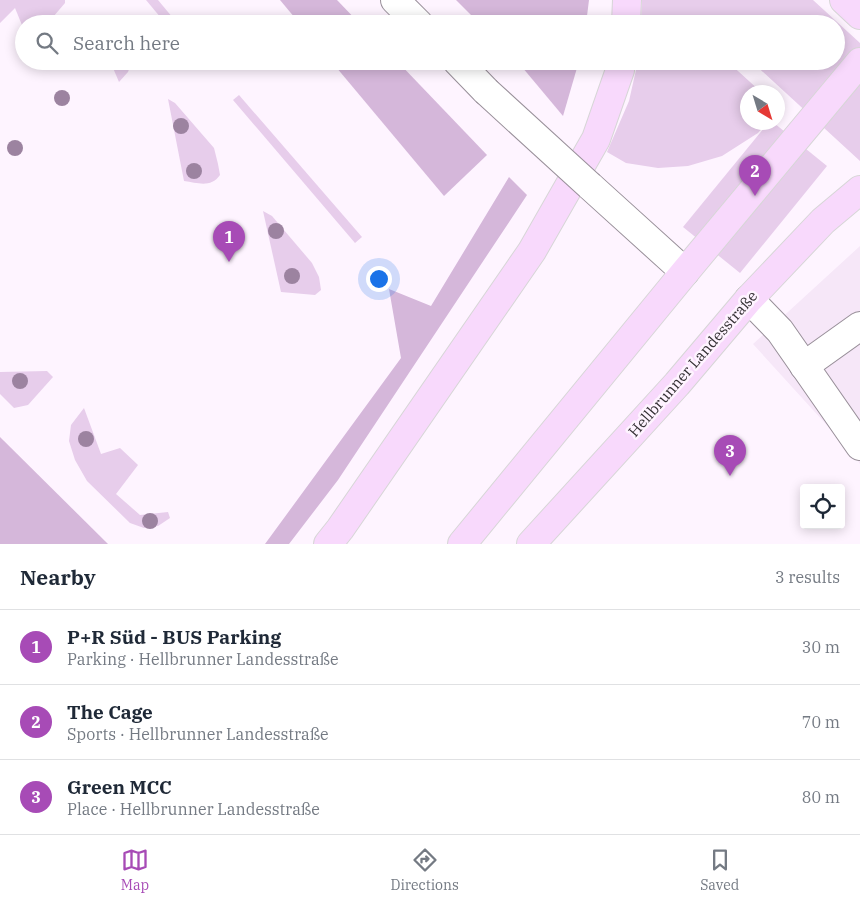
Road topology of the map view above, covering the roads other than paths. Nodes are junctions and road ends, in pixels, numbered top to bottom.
1 (395, 0) edge
2 (627, 0) edge
3 (844, 0) edge
4 (410, 15) edge
5 (626, 15) edge
6 (860, 15) edge
7 (860, 62) edge
8 (466, 70) edge
9 (620, 70) edge
10 (860, 190) edge
11 (685, 272) junction
12 (749, 299) junction
13 (860, 326) edge
14 (804, 366) junction
15 (860, 446) edge
16 (328, 544) edge
17 (462, 544) edge
18 (531, 544) edge

1 - 4 street
2 - 5 main road
3 - 6 main road
7 - 11 main road
8 - 11 street, bridge
9 - 16 main road
10 - 12 main road, Hellbrunner Landesstraße
11 - 17 main road
12 - 14 street
12 - 18 main road, Hellbrunner Landesstraße
13 - 14 street
14 - 15 street

